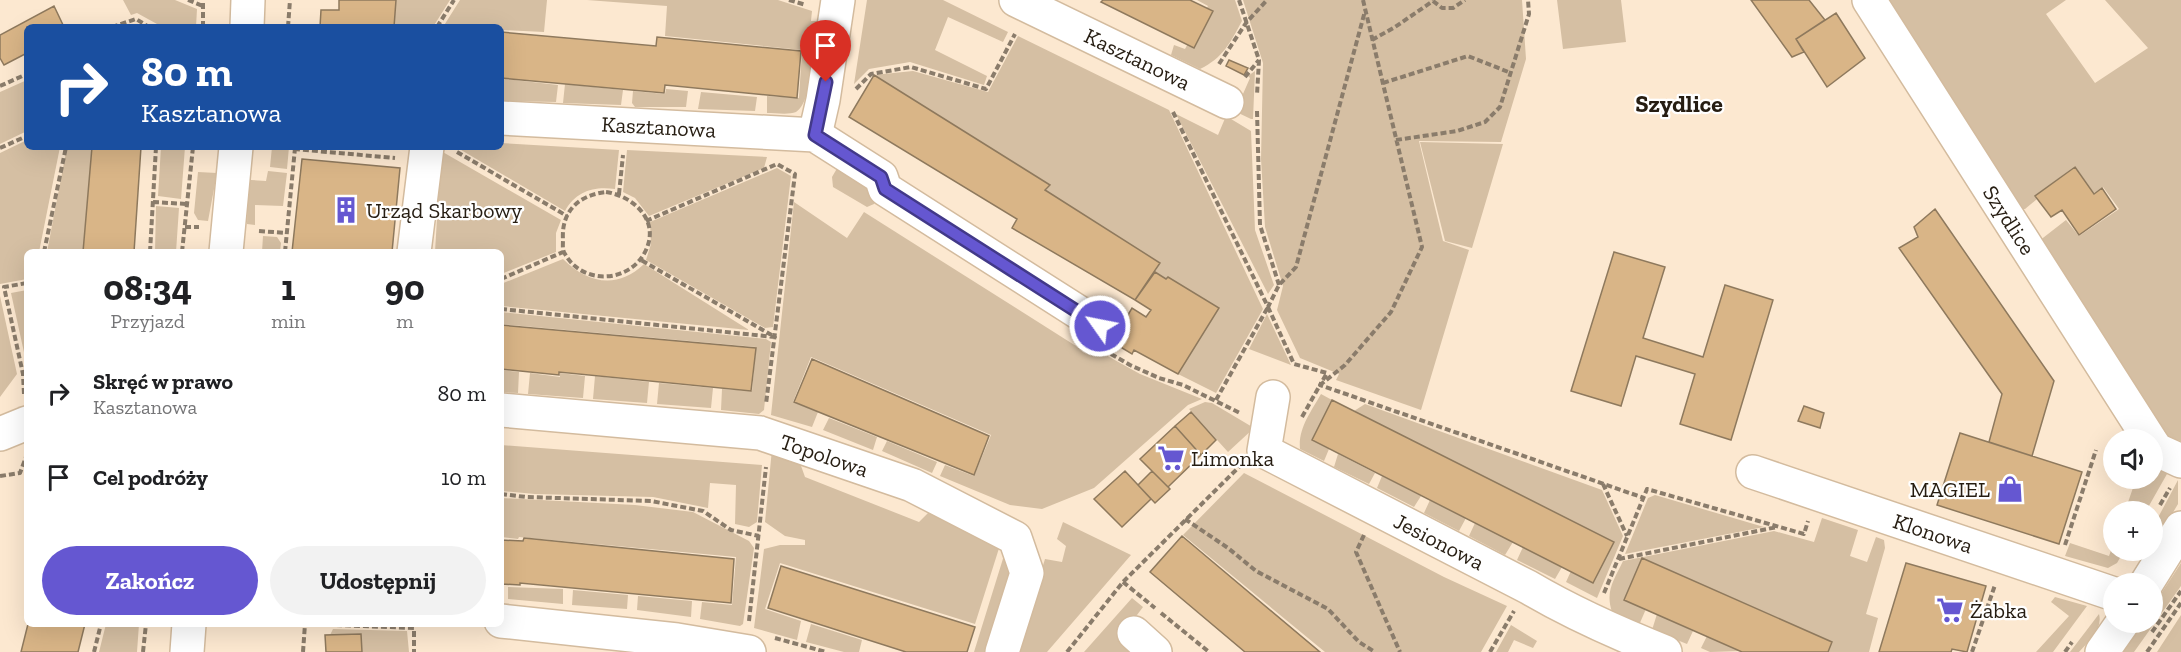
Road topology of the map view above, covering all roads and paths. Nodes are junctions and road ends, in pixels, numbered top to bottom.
1 (188, 0) edge
2 (203, 0) edge
3 (248, 0) edge
4 (290, 0) edge
5 (454, 0) edge
6 (838, 0) edge
7 (1016, 0) edge
8 (1239, 0) edge
9 (1363, 0) edge
10 (1465, 0) edge
11 (1528, 0) edge
12 (1869, 0) edge
13 (1433, 1) edge
14 (203, 6) junction
15 (1365, 10) junction
16 (121, 24) edge
17 (144, 24) edge
18 (202, 24) edge
19 (247, 24) edge
20 (288, 24) edge
21 (439, 24) edge
22 (1015, 34) dead end
23 (1372, 40) junction
24 (1511, 73) junction
25 (24, 75) edge
26 (1383, 83) junction
27 (0, 86) edge
28 (854, 91) dead end
29 (1227, 102) dead end
30 (1173, 112) dead end
31 (504, 118) edge
32 (626, 125) junction
33 (815, 135) junction
34 (24, 137) edge
35 (1396, 140) junction
36 (0, 148) edge
37 (65, 150) edge
38 (156, 150) edge
39 (193, 150) edge
40 (236, 150) edge
41 (295, 150) edge
42 (315, 150) edge
43 (422, 150) edge
44 (427, 150) edge
45 (454, 150) edge
46 (619, 194) junction
47 (153, 202) junction
48 (187, 204) junction
49 (567, 216) junction
50 (646, 221) junction
51 (258, 231) dead end
52 (286, 233) junction
53 (45, 249) edge
54 (150, 249) edge
55 (182, 249) edge
56 (226, 249) edge
57 (285, 249) edge
58 (414, 249) edge
59 (563, 252) junction
60 (641, 260) junction
61 (504, 278) edge
62 (24, 284) edge
63 (1279, 285) junction
64 (2, 288) edge
65 (1268, 307) junction
66 (504, 309) edge
67 (775, 337) junction
68 (1105, 340) joint
69 (1320, 385) junction
70 (24, 386) edge
71 (1203, 394) dead end
72 (1273, 397) dead end
73 (1216, 400) dead end
74 (504, 410) edge
75 (24, 411) edge
76 (768, 421) junction
77 (2143, 429) edge
78 (0, 434) edge
79 (2096, 450) dead end
80 (2163, 456) edge
81 (24, 462) edge
82 (2177, 471) edge
83 (1753, 472) dead end
84 (1232, 475) dead end
85 (0, 477) edge
86 (1603, 484) junction
87 (504, 494) edge
88 (1644, 498) junction
89 (1185, 519) junction
90 (2169, 519) edge
91 (1635, 520) dead end
92 (1779, 527) junction
93 (1366, 532) dead end
94 (1804, 534) dead end
95 (759, 536) junction
96 (1628, 537) dead end
97 (2065, 545) dead end
98 (1618, 559) dead end
99 (2150, 573) edge
100 (1996, 579) dead end
101 (1123, 582) junction
102 (1528, 587) junction
103 (2103, 590) edge
104 (2181, 591) edge
105 (2181, 603) edge
106 (2163, 606) edge
107 (504, 621) edge
108 (100, 627) edge
109 (146, 627) edge
110 (189, 627) edge
111 (307, 627) edge
112 (387, 627) edge
113 (2130, 633) edge
114 (748, 641) edge
115 (94, 652) edge
116 (143, 652) edge
117 (187, 652) edge
118 (303, 652) edge
119 (414, 652) edge
120 (1002, 652) edge
121 (1067, 652) edge
122 (1209, 652) edge
123 (1376, 652) edge
124 (1400, 652) edge
125 (1490, 652) edge
126 (1665, 652) edge
127 (1972, 652) edge
128 (2102, 652) edge
129 (2147, 652) edge

1 - 14 path
2 - 14 path
3 - 19 street
4 - 20 path
5 - 21 path
6 - 33 street
7 - 29 street, Kasztanowa
8 - 63 path
9 - 15 path
10 - 13 path
11 - 24 path
12 - 77 street, Szydlice
13 - 23 path
14 - 18 path
15 - 23 path
15 - 63 path
16 - 17 path
22 - 28 path
23 - 26 path
24 - 26 path
24 - 35 path
25 - 27 path
26 - 35 path
30 - 65 path
31 - 32 street, Kasztanowa
32 - 33 street, Kasztanowa
32 - 46 path
33 - 68 street, Kasztanowa
34 - 36 path
35 - 69 path
37 - 53 path
38 - 47 path
39 - 48 path
40 - 56 street
41 - 52 path
42 - 43 path
44 - 58 street
45 - 49 path
46 - 49 path
46 - 50 path
47 - 48 path
47 - 54 path
48 - 55 path
49 - 59 path
50 - 60 path
50 - 67 path
51 - 52 path
52 - 57 path
59 - 60 path
59 - 61 path
60 - 67 path
62 - 64 path
63 - 65 path
64 - 70 path
65 - 69 path
65 - 73 path
66 - 67 path
67 - 76 path
68 - 71 path
69 - 86 path
72 - 102 street, Jesionowa
74 - 76 street, Topolowa
75 - 78 street
76 - 95 path
76 - 120 street, Topolowa
79 - 97 path
80 - 82 street
81 - 85 path
82 - 90 path
83 - 103 street, Klonowa
84 - 89 path
86 - 88 path
86 - 96 path
87 - 95 path
88 - 91 path
88 - 92 path
89 - 101 path
89 - 123 path
90 - 99 street
92 - 94 path
92 - 98 path
93 - 124 path
95 - 114 path
100 - 127 path
101 - 121 path
101 - 122 path
102 - 125 path
102 - 126 street, Jesionowa
104 - 106 path
105 - 129 path
107 - 114 street
108 - 115 path
109 - 116 path
110 - 117 street
111 - 118 path
112 - 119 path
113 - 128 street

